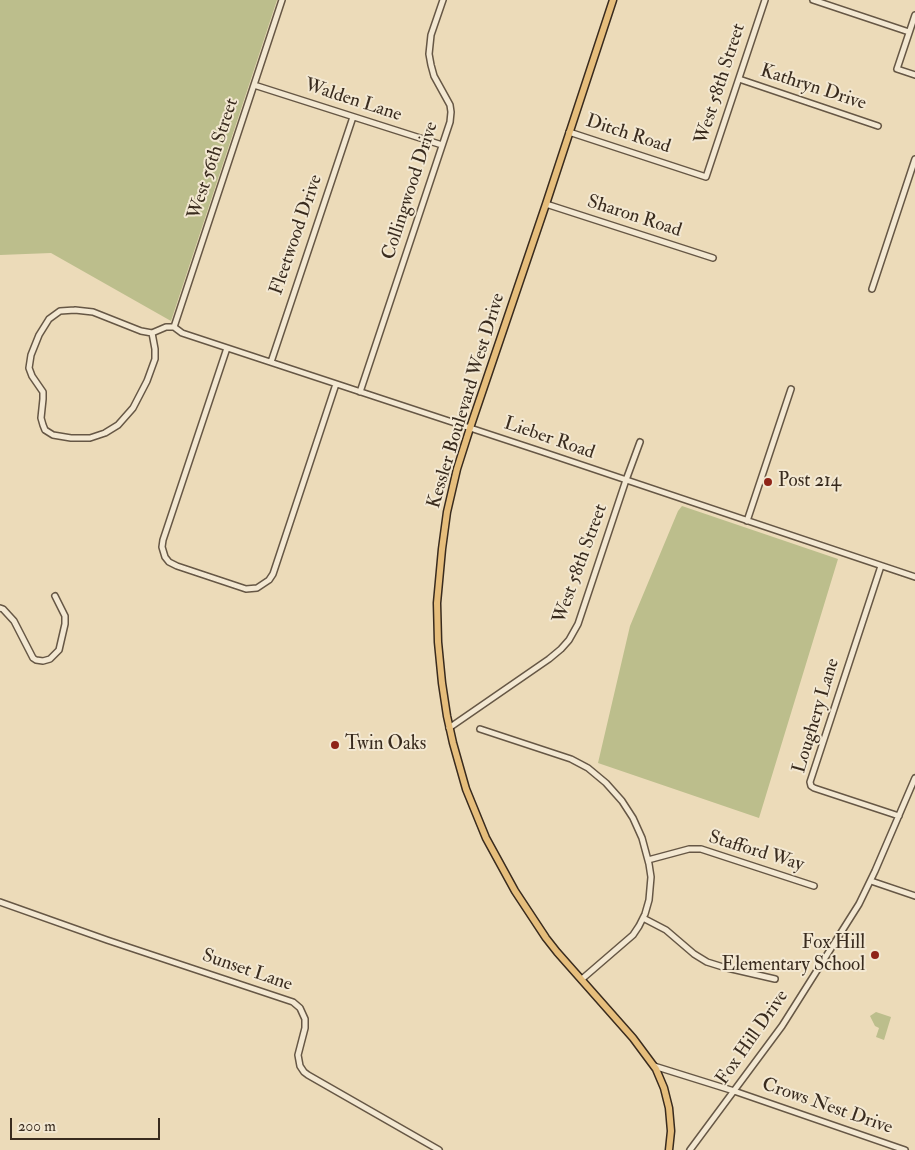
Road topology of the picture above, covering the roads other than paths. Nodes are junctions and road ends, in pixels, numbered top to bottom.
1 (282, 0) edge
2 (443, 0) edge
3 (613, 0) edge
4 (765, 0) edge
5 (813, 0) edge
6 (915, 15) edge
7 (909, 32) junction
8 (915, 75) edge
9 (738, 79) junction
10 (254, 85) junction
11 (353, 116) junction
12 (878, 126) dead end
13 (569, 132) junction
14 (442, 145) junction
15 (915, 159) edge
16 (706, 177) joint
17 (546, 204) junction
18 (713, 258) dead end
19 (872, 289) dead end
20 (174, 327) junction
21 (152, 333) junction
22 (227, 348) junction
23 (270, 362) junction
24 (336, 384) junction
25 (791, 389) dead end
26 (360, 392) junction
27 (470, 428) junction
28 (640, 442) dead end
29 (626, 480) junction
30 (747, 521) junction
31 (882, 566) junction
32 (915, 578) edge
33 (55, 596) dead end
34 (0, 608) edge
35 (449, 728) junction
36 (480, 728) dead end
37 (915, 778) edge
38 (899, 816) junction
39 (648, 860) junction
40 (871, 881) junction
41 (814, 886) dead end
42 (915, 896) edge
43 (0, 902) edge
44 (643, 918) junction
45 (775, 979) dead end
46 (582, 980) junction
47 (654, 1066) junction
48 (734, 1091) junction
49 (439, 1150) edge
50 (669, 1150) edge
51 (690, 1150) edge
52 (904, 1150) edge

1 - 10 street, West 56th Street
2 - 14 street, Collingwood Drive
3 - 13 main road, Kessler Boulevard West Drive
4 - 9 street, West 58th Street
5 - 7 street
6 - 7 street
7 - 8 street
9 - 12 street, Kathryn Drive
9 - 16 street, West 58th Street
10 - 11 street, Walden Lane
10 - 20 street, West 56th Street
11 - 14 street, Walden Lane
11 - 23 street, Fleetwood Drive
13 - 16 street, Ditch Road
13 - 17 main road, Kessler Boulevard West Drive
14 - 26 street, Collingwood Drive
15 - 19 street
17 - 18 street, Sharon Road
17 - 27 main road, Kessler Boulevard West Drive
20 - 21 street
20 - 22 street, Lieber Road
21 - 21 street
22 - 23 street, Lieber Road
22 - 24 street
23 - 24 street, Lieber Road
24 - 26 street, Lieber Road
25 - 30 street
26 - 27 street, Lieber Road
27 - 29 street, Lieber Road
27 - 35 main road, Kessler Boulevard West Drive
28 - 29 street, West 58th Street
29 - 30 street, Lieber Road
29 - 35 street, West 58th Street
30 - 31 street, Lieber Road
31 - 32 street, Lieber Road
31 - 38 street, Loughery Lane
33 - 34 street
35 - 46 main road, Kessler Boulevard West Drive
36 - 39 street
37 - 38 street, Fox Hill Drive
38 - 40 street, Fox Hill Drive
39 - 41 street, Stafford Way
39 - 44 street
40 - 42 street
40 - 48 street, Fox Hill Drive
43 - 49 street, Sunset Lane
44 - 45 street
44 - 46 street
46 - 47 main road, Kessler Boulevard West Drive
47 - 48 street, Crows Nest Drive
47 - 50 main road, Kessler Boulevard West Drive
48 - 51 street, Fox Hill Drive
48 - 52 street, Crows Nest Drive

